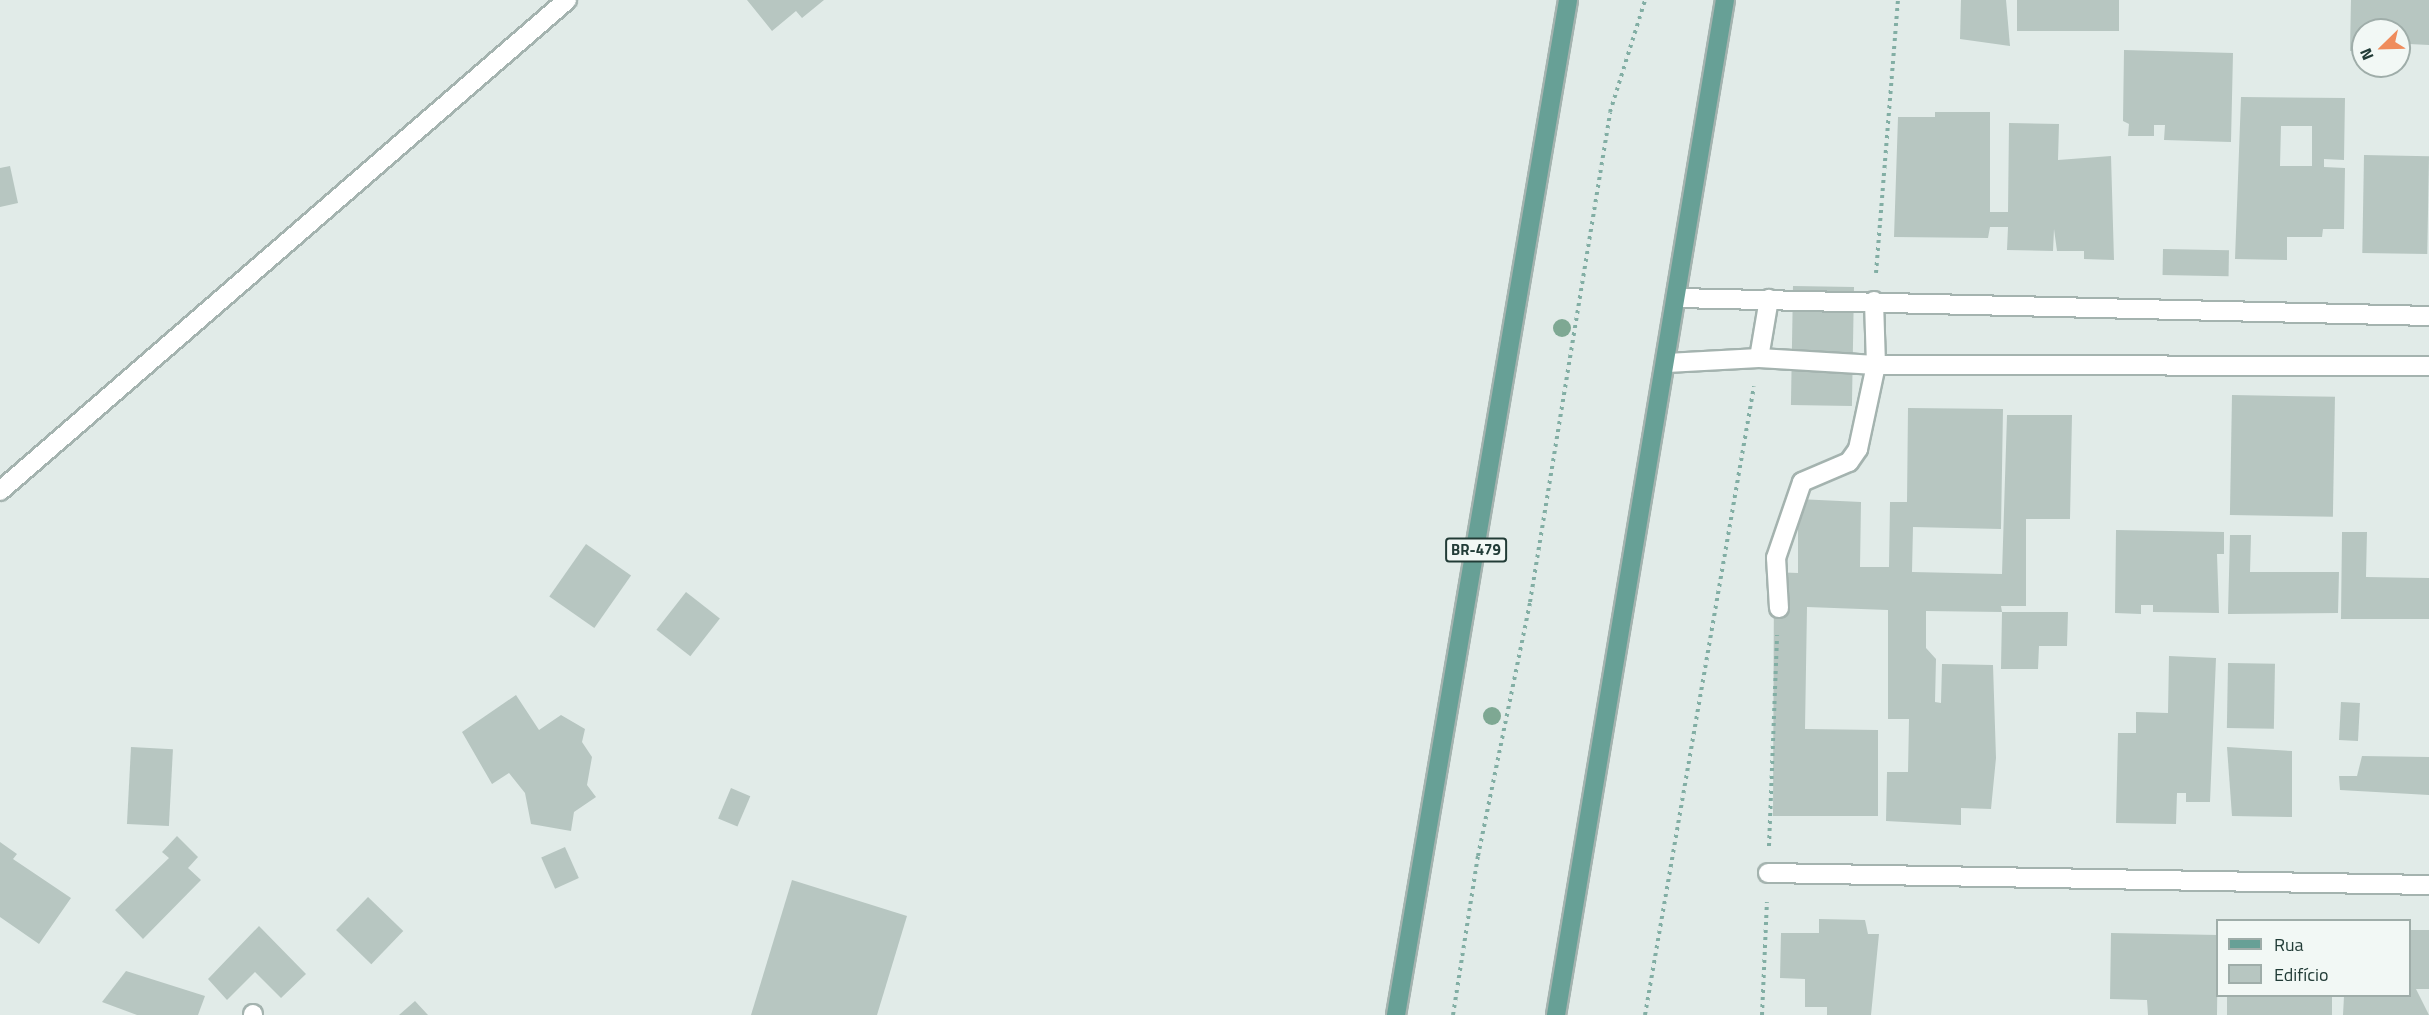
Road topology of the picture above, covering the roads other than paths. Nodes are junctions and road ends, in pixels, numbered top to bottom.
1 (567, 0) edge
2 (1568, 0) edge
3 (1725, 0) edge
4 (1678, 298) junction
5 (1768, 299) junction
6 (1874, 301) junction
7 (2429, 316) edge
8 (1759, 358) junction
9 (1667, 363) junction
10 (1876, 365) junction
11 (2429, 366) edge
12 (0, 491) edge
13 (1779, 608) road end
14 (1768, 873) road end
15 (2429, 885) edge
16 (1396, 1015) edge
17 (1556, 1015) edge

1 - 12 street
2 - 16 main road, BR-479
3 - 4 main road
4 - 5 street
4 - 9 main road
5 - 6 street
5 - 8 street
6 - 7 street
6 - 10 street
8 - 9 street
8 - 10 street
9 - 17 main road
10 - 11 street
10 - 13 street
14 - 15 street

